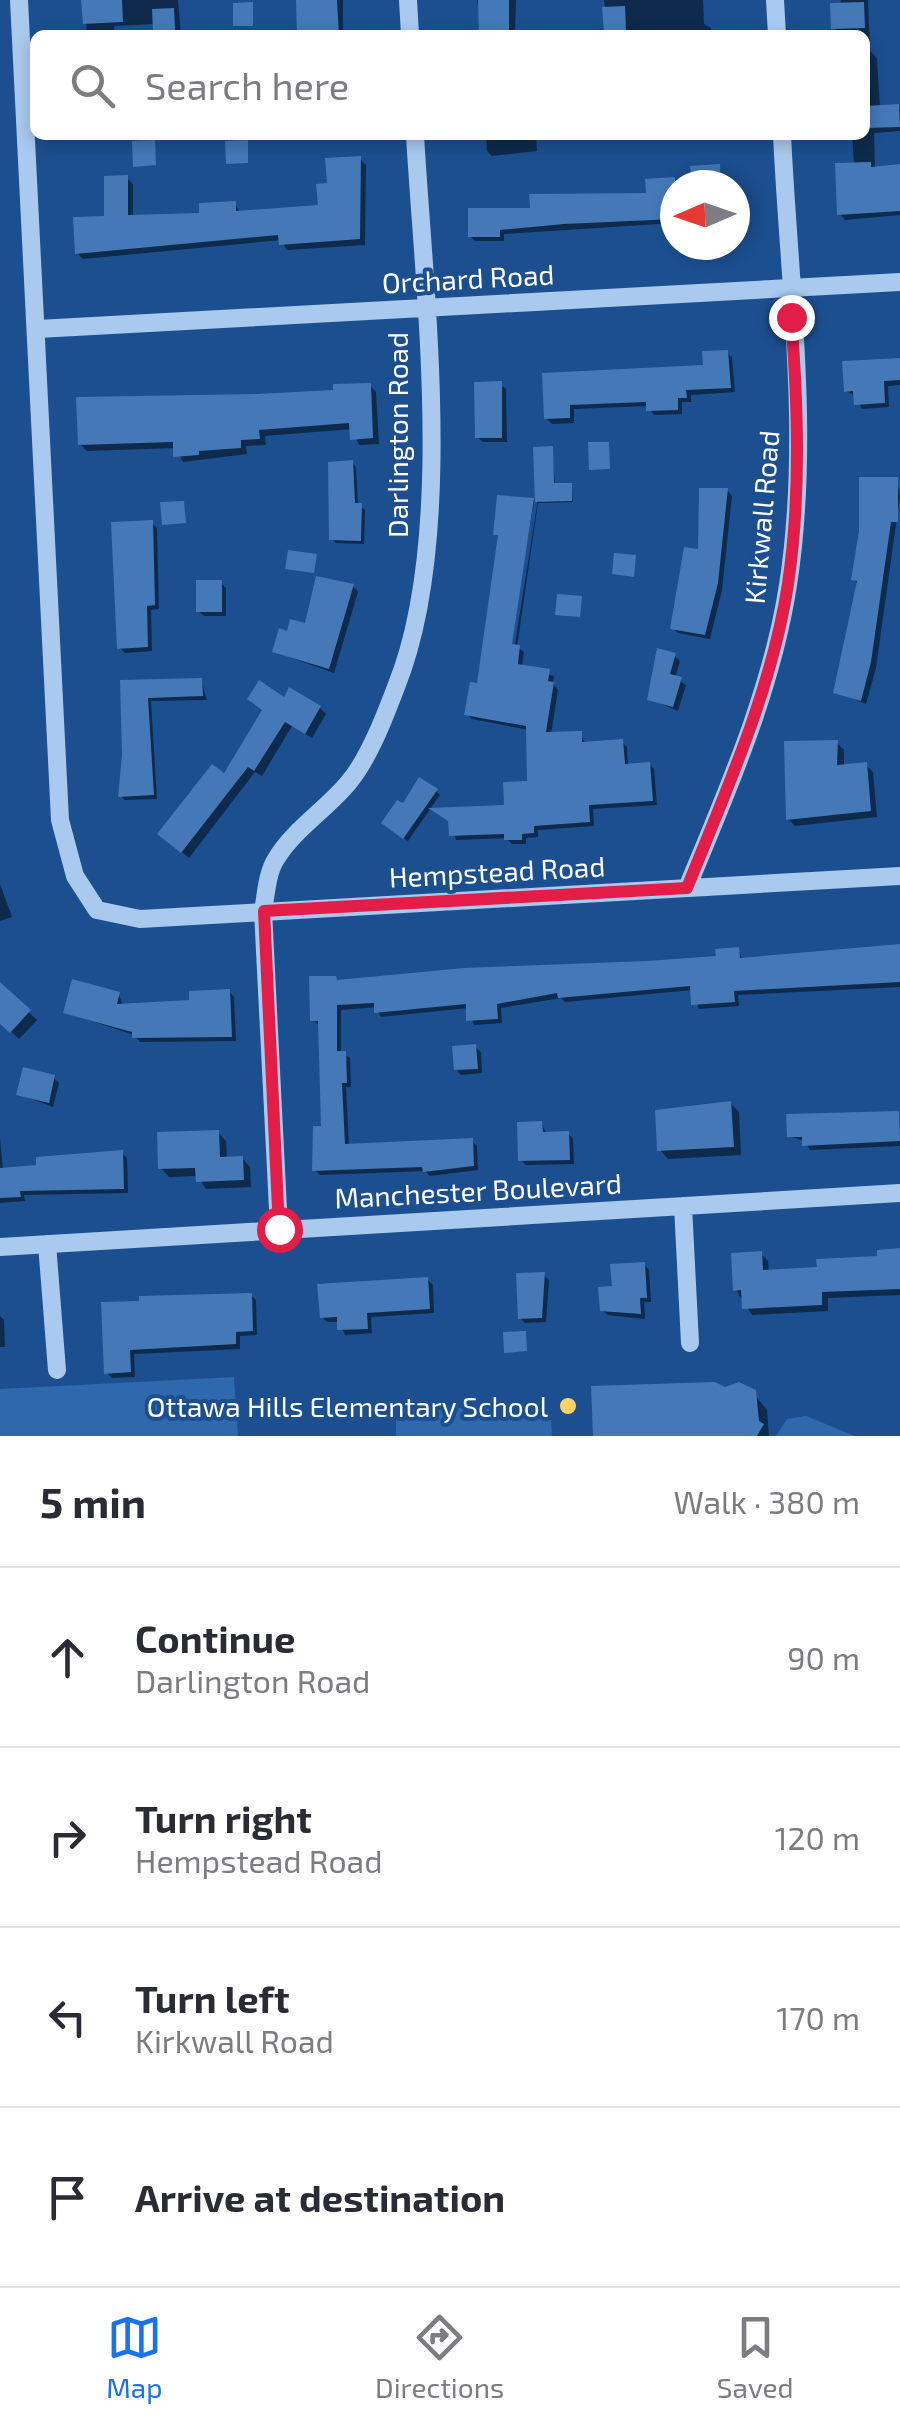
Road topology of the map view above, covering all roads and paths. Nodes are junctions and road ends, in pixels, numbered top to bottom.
1 (19, 0) edge
2 (408, 0) edge
3 (775, 0) edge
4 (410, 30) edge
5 (777, 30) edge
6 (416, 140) edge
7 (782, 140) edge
8 (900, 282) edge
9 (789, 289) junction
10 (425, 308) junction
11 (38, 330) junction
12 (900, 876) edge
13 (687, 888) junction
14 (264, 911) junction
15 (900, 1193) edge
16 (683, 1206) junction
17 (279, 1229) junction
18 (47, 1244) junction
19 (0, 1246) edge
20 (690, 1343) dead end
21 (57, 1370) dead end

1 - 11 street
2 - 4 street
3 - 5 street
6 - 10 street, Darlington Road
7 - 9 street, Kirkwall Road
8 - 9 street, Orchard Road
9 - 10 street, Orchard Road
9 - 13 street, Kirkwall Road
10 - 11 street, Orchard Road
10 - 14 street, Darlington Road
11 - 14 street, Hempstead Road
12 - 13 street, Hempstead Road
13 - 14 street, Hempstead Road
14 - 17 street, Darlington Road
15 - 16 street, Manchester Boulevard
16 - 17 street, Manchester Boulevard
16 - 20 street
17 - 18 street, Manchester Boulevard
18 - 19 street, Manchester Boulevard
18 - 21 street

